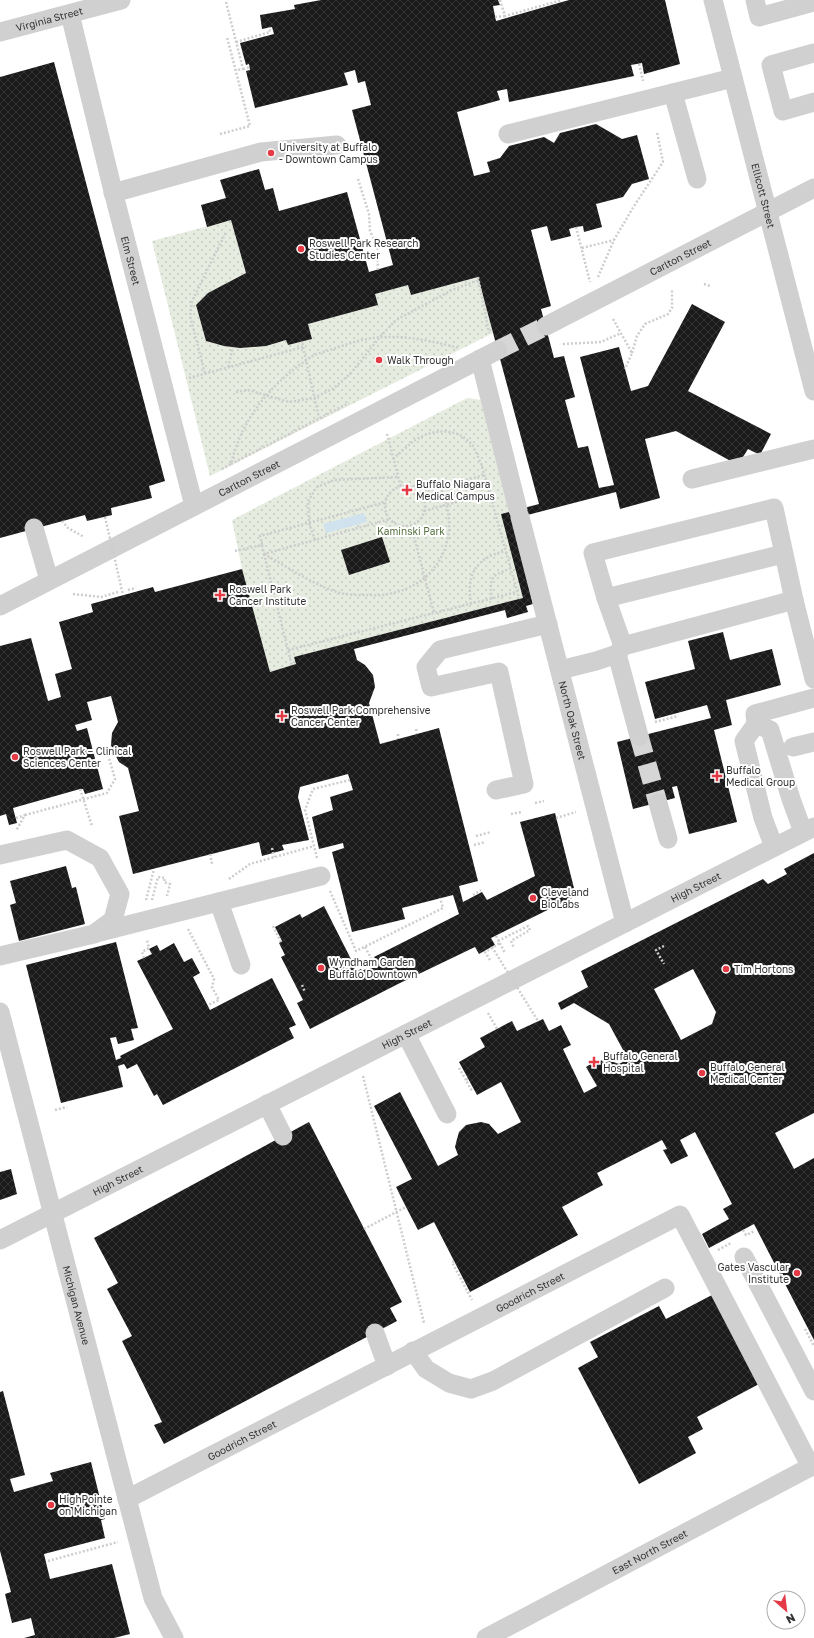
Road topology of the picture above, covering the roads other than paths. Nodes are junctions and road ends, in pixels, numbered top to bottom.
1 (121, 0) edge
2 (713, 0) edge
3 (755, 0) edge
4 (814, 2) edge
5 (70, 14) junction
6 (0, 32) edge
7 (814, 53) edge
8 (733, 78) junction
9 (673, 92) junction
10 (814, 102) edge
11 (508, 134) dead end
12 (337, 144) dead end
13 (698, 179) dead end
14 (814, 188) edge
15 (113, 193) junction
16 (768, 211) junction
17 (546, 326) tunnel mouth
18 (498, 350) tunnel mouth
19 (480, 360) junction
20 (814, 391) edge
21 (814, 449) edge
22 (692, 479) dead end
23 (194, 506) junction
24 (34, 528) dead end
25 (783, 554) junction
26 (49, 580) junction
27 (606, 598) junction
28 (794, 600) junction
29 (0, 606) edge
30 (548, 624) junction
31 (620, 650) junction
32 (560, 670) junction
33 (814, 679) edge
34 (814, 698) edge
35 (756, 724) junction
36 (639, 736) tunnel mouth
37 (814, 742) edge
38 (794, 747) dead end
39 (496, 790) dead end
40 (658, 803) tunnel mouth
41 (809, 829) edge
42 (668, 839) dead end
43 (774, 847) junction
44 (0, 855) edge
45 (323, 875) road end
46 (219, 902) junction
47 (625, 923) junction
48 (94, 934) junction
49 (0, 956) edge
50 (241, 965) dead end
51 (0, 1012) edge
52 (406, 1034) junction
53 (267, 1104) junction
54 (447, 1114) dead end
55 (283, 1136) dead end
56 (53, 1214) junction
57 (0, 1240) edge
58 (744, 1257) dead end
59 (665, 1288) dead end
60 (375, 1333) dead end
61 (413, 1351) junction
62 (387, 1366) junction
63 (814, 1391) edge
64 (812, 1466) edge
65 (127, 1499) junction
66 (153, 1598) junction
67 (161, 1638) edge
68 (174, 1638) edge
69 (486, 1638) edge

1 - 5 street, Virginia Street
2 - 8 street, Ellicott Street
3 - 4 street
5 - 6 street, Virginia Street
5 - 15 street, Elm Street
7 - 10 street
8 - 9 street
8 - 16 street, Ellicott Street
9 - 11 street
9 - 13 street
12 - 15 street
14 - 16 street, Carlton Street
15 - 23 street, Elm Street
16 - 17 street, Carlton Street
16 - 20 street, Ellicott Street
18 - 19 street, Carlton Street
19 - 23 street, Carlton Street
19 - 30 street, North Oak Street
21 - 22 street
23 - 26 street, Carlton Street
24 - 26 street
25 - 27 street
25 - 27 street
25 - 28 street
26 - 29 street, Carlton Street
27 - 31 street
28 - 31 street
28 - 33 street
30 - 32 street, North Oak Street
30 - 39 street
31 - 32 street
31 - 36 street
32 - 47 street, North Oak Street
34 - 35 street
35 - 41 street
35 - 43 street
37 - 38 street
40 - 42 street
41 - 43 street, High Street
43 - 47 street, High Street
44 - 48 street
45 - 46 street
46 - 48 street
46 - 50 street
47 - 52 street, High Street
48 - 49 street
51 - 56 street, Michigan Avenue
52 - 53 street, High Street
52 - 54 street
53 - 55 street
53 - 56 street, High Street
56 - 57 street, High Street
56 - 65 street, Michigan Avenue
58 - 63 street
59 - 61 street
60 - 62 street
61 - 62 street, Goodrich Street
61 - 64 street, Goodrich Street
62 - 65 street, Goodrich Street
64 - 69 street, East North Street
65 - 66 street, Michigan Avenue
66 - 67 street, Michigan Avenue
66 - 68 street, Michigan Avenue

